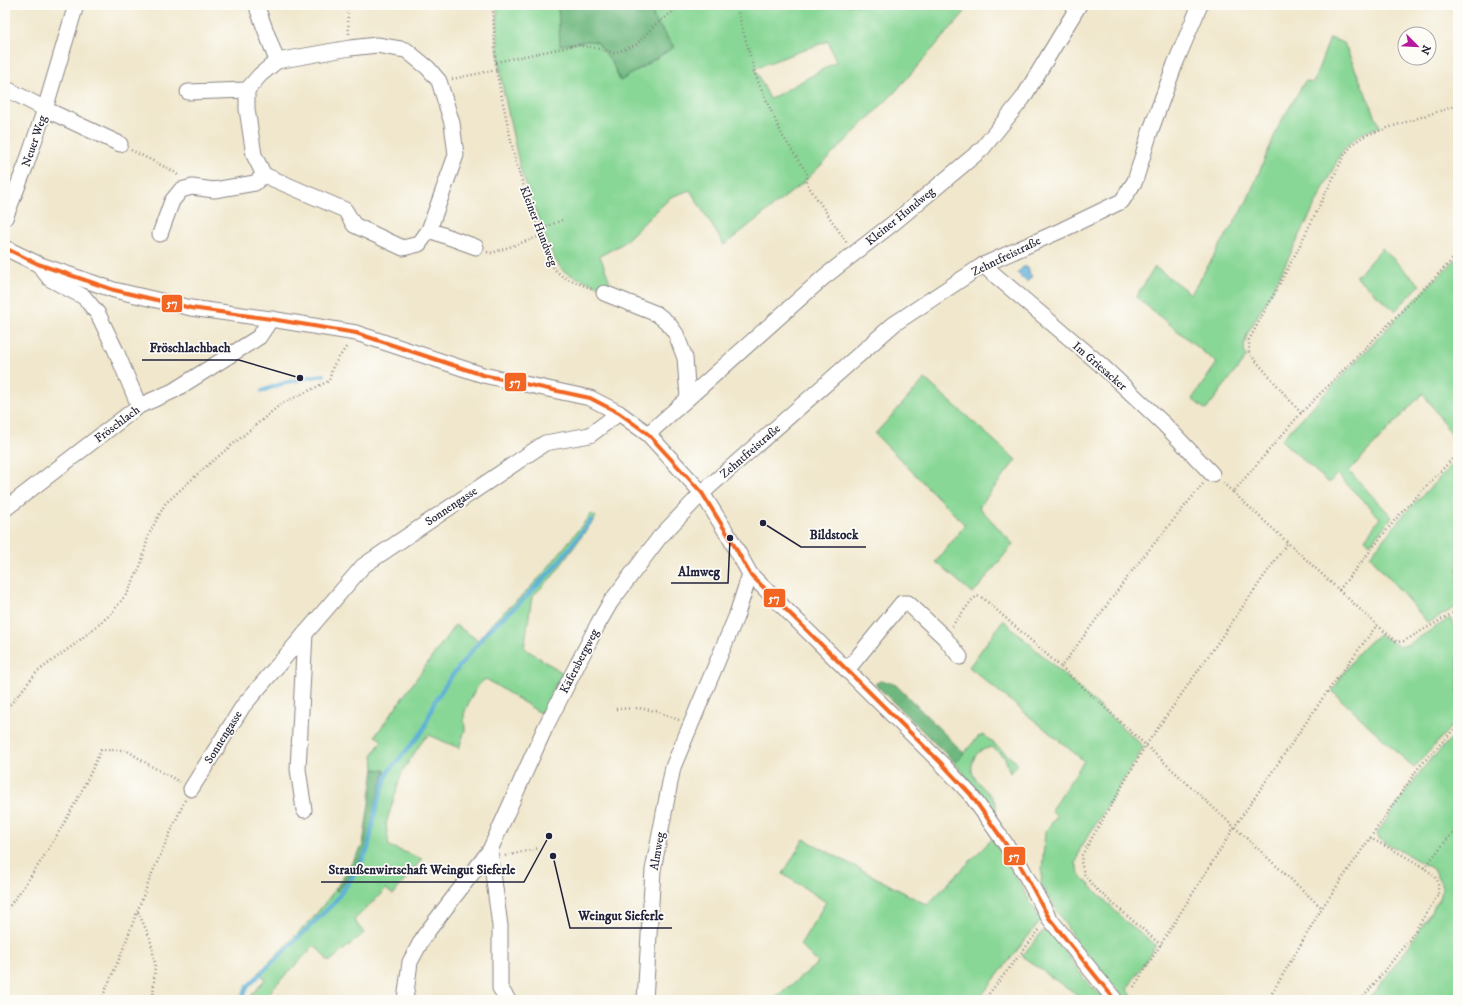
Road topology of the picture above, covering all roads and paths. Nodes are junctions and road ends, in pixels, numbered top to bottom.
1 (76, 5) edge
2 (258, 5) edge
3 (347, 5) edge
4 (489, 5) edge
5 (492, 5) edge
6 (688, 5) edge
7 (736, 5) edge
8 (1079, 5) edge
9 (1200, 5) edge
10 (493, 10) junction
11 (350, 48) junction
12 (277, 61) junction
13 (496, 62) junction
14 (496, 70) junction
15 (439, 81) junction
16 (5, 88) edge
17 (247, 90) junction
18 (188, 92) dead end
19 (1458, 106) edge
20 (45, 109) junction
21 (120, 144) joint
22 (264, 175) junction
23 (192, 187) junction
24 (5, 218) edge
25 (561, 218) dead end
26 (429, 230) junction
27 (539, 230) junction
28 (160, 234) dead end
29 (541, 236) junction
30 (476, 247) joint
31 (5, 248) edge
32 (854, 254) junction
33 (1458, 254) edge
34 (38, 264) junction
35 (983, 265) junction
36 (604, 293) joint
37 (271, 319) junction
38 (356, 332) junction
39 (688, 398) junction
40 (139, 406) junction
41 (619, 413) junction
42 (1301, 413) junction
43 (648, 434) junction
44 (1458, 453) edge
45 (1212, 474) junction
46 (1233, 492) junction
47 (702, 493) junction
48 (5, 509) edge
49 (1288, 542) junction
50 (750, 574) junction
51 (1339, 590) junction
52 (1458, 610) edge
53 (1377, 625) junction
54 (305, 633) junction
55 (944, 637) junction
56 (960, 657) dead end
57 (1061, 667) junction
58 (847, 670) junction
59 (616, 709) dead end
60 (5, 712) edge
61 (691, 724) junction
62 (1458, 725) edge
63 (1146, 745) junction
64 (191, 789) junction
65 (304, 810) dead end
66 (1235, 826) junction
67 (1458, 826) edge
68 (1370, 838) junction
69 (539, 848) dead end
70 (490, 850) junction
71 (1424, 868) junction
72 (1322, 908) junction
73 (5, 912) edge
74 (137, 912) junction
75 (1049, 918) junction
76 (1161, 945) junction
77 (1134, 987) dead end
78 (101, 1000) edge
79 (152, 1000) edge
80 (405, 1000) edge
81 (508, 1000) edge
82 (645, 1000) edge
83 (984, 1000) edge
84 (1115, 1000) edge
85 (1268, 1000) edge
86 (1361, 1000) edge

1 - 20 street, Neuer Weg
2 - 12 street
3 - 11 path
4 - 10 path
5 - 10 path, Kleiner Hundweg
6 - 13 path
7 - 32 path
8 - 32 street, Kleiner Hundweg
9 - 35 street, Zehntfreistraße
10 - 13 path, Kleiner Hundweg
11 - 12 street
11 - 15 street
12 - 17 street
13 - 14 path, Kleiner Hundweg
14 - 15 path
14 - 27 path, Kleiner Hundweg
15 - 26 street
16 - 20 street
17 - 18 street
17 - 22 street
19 - 42 path
20 - 21 street, Neuer Weg
20 - 24 street, Neuer Weg
21 - 23 path
22 - 23 street
22 - 26 street
23 - 28 street
25 - 27 path
26 - 30 street
27 - 29 path, Kleiner Hundweg
29 - 30 path
29 - 36 path, Kleiner Hundweg
31 - 34 street
32 - 39 street, Kleiner Hundweg
33 - 42 path
34 - 37 street
34 - 40 street
35 - 45 street, Im Griesacker
35 - 47 street, Zehntfreistraße
36 - 39 street
37 - 38 street
37 - 40 street, Fröschlach
38 - 41 street
38 - 60 path
39 - 43 street, Kleiner Hundweg
40 - 48 street, Fröschlach
41 - 43 street
41 - 54 street, Sonnengasse
42 - 46 path
43 - 47 street
44 - 51 path
45 - 46 path
45 - 57 path
46 - 49 path
47 - 50 street
47 - 70 street, Käfersbergweg
49 - 51 path
49 - 63 path
50 - 58 street
50 - 61 street, Almweg
51 - 53 path
52 - 53 path
53 - 66 path
54 - 64 street, Sonnengasse
54 - 65 street
55 - 56 street
55 - 57 path
55 - 58 street
57 - 63 path
58 - 75 street
59 - 61 path
61 - 82 street, Almweg
62 - 68 path
63 - 66 path
63 - 76 path
64 - 73 path
64 - 74 path
66 - 72 path
66 - 76 path
67 - 71 path
68 - 71 path
68 - 72 path
69 - 70 path
70 - 80 street, Käfersbergweg
70 - 81 street
71 - 86 path
72 - 85 path
74 - 78 path
74 - 79 path
75 - 83 path
75 - 84 street
76 - 77 path

